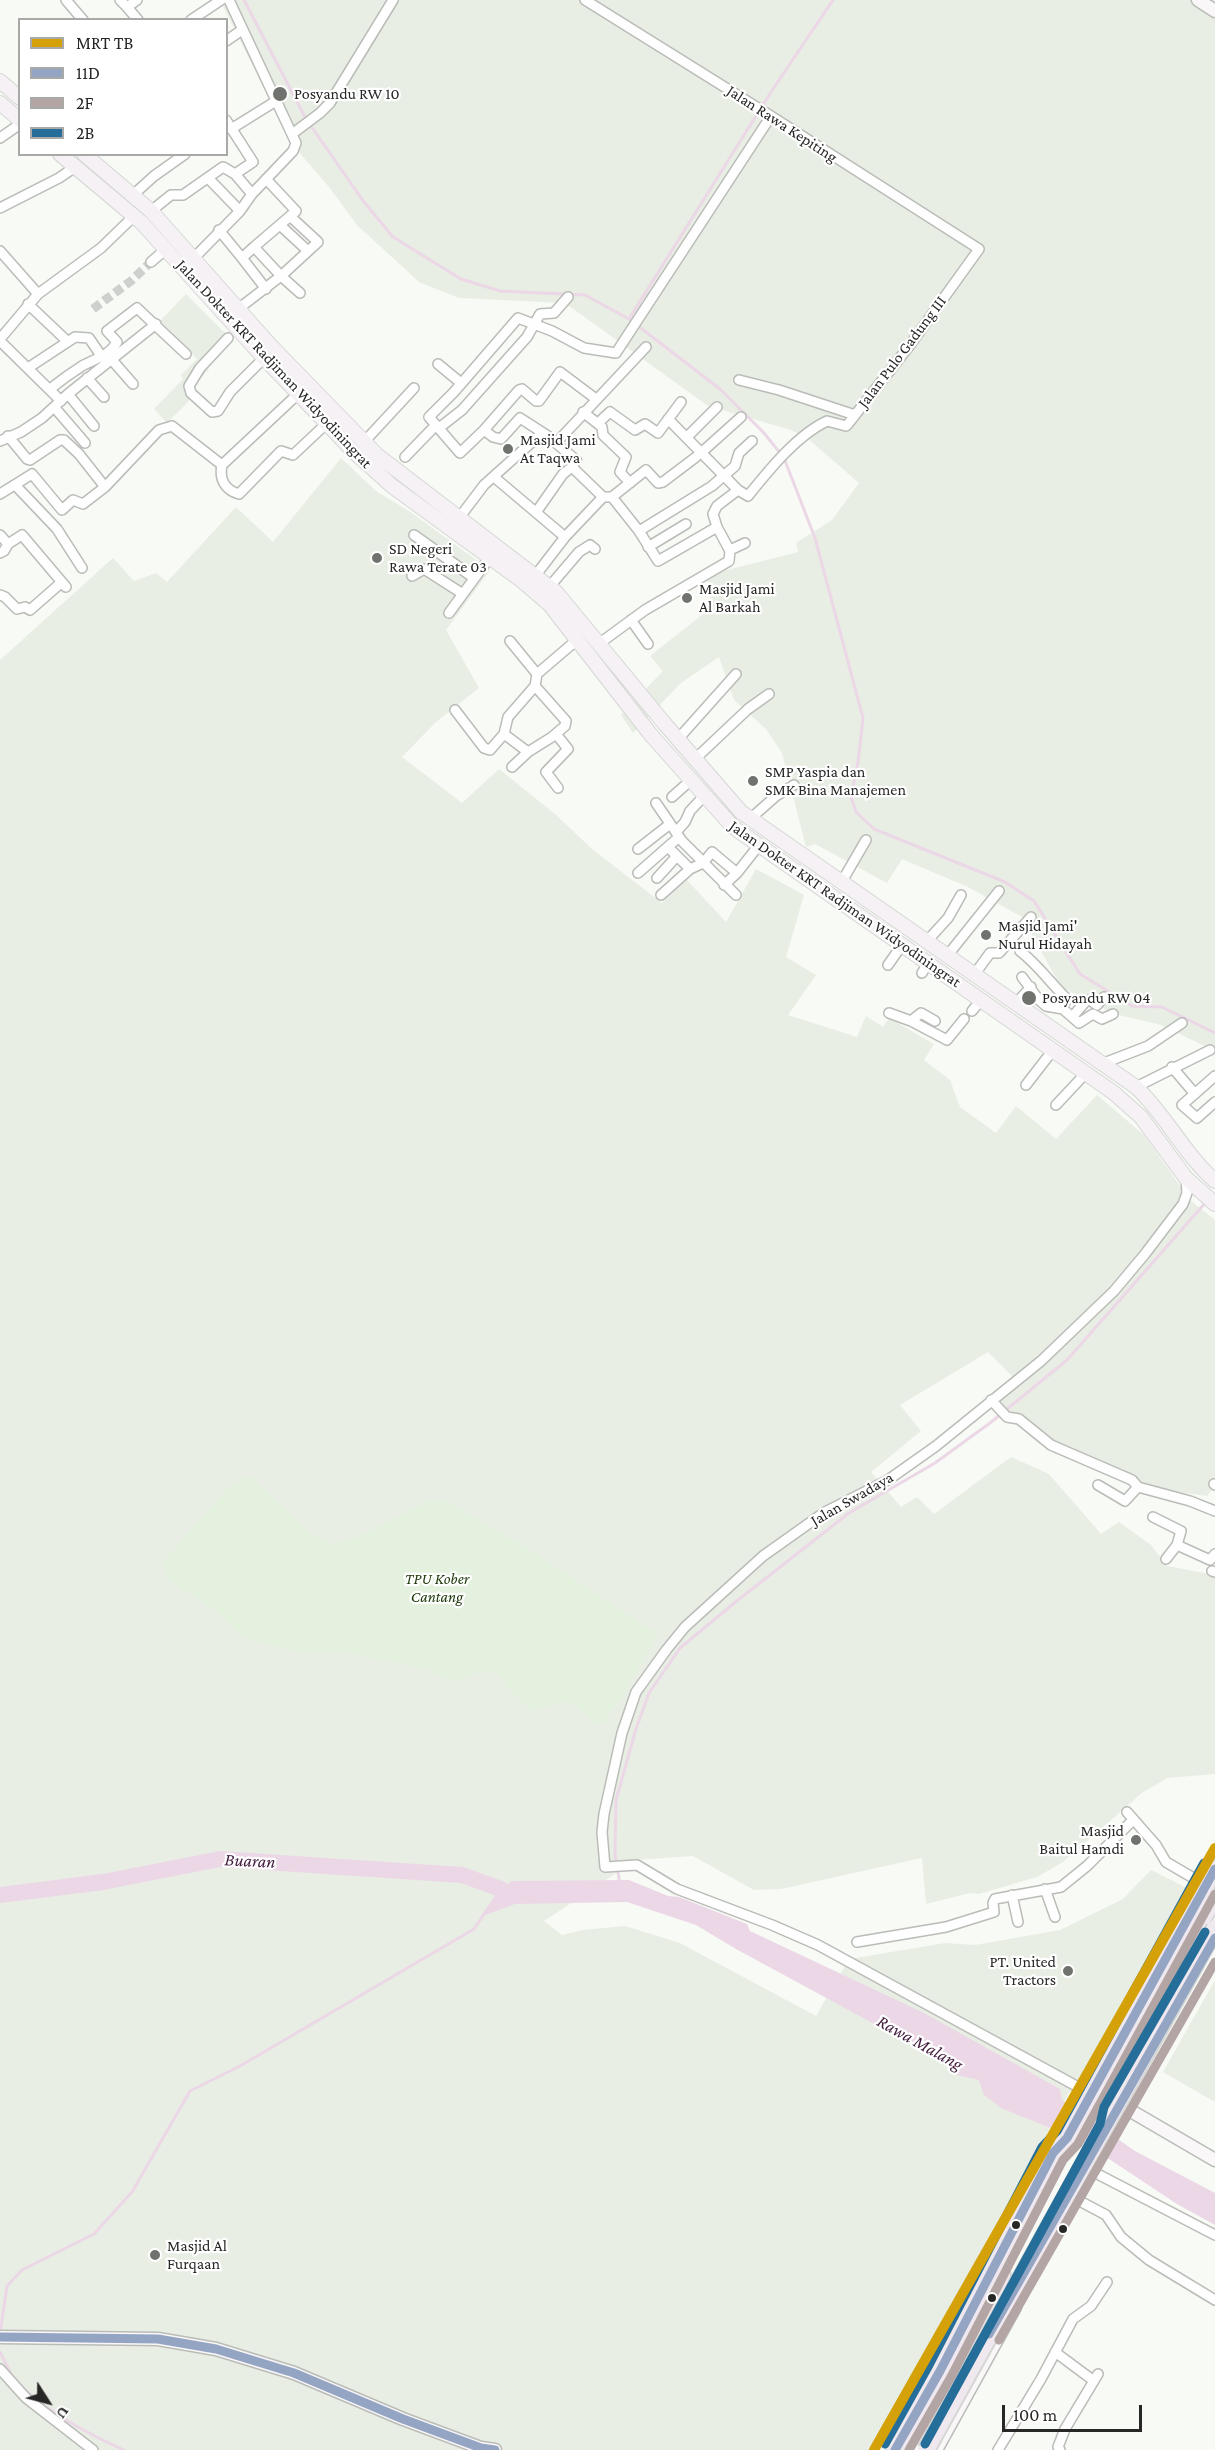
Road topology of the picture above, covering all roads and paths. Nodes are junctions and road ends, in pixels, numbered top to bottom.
1 (66, 0) edge
2 (137, 0) edge
3 (221, 0) edge
4 (229, 0) edge
5 (393, 0) edge
6 (585, 0) edge
7 (1198, 0) edge
8 (124, 3) edge
9 (1215, 11) edge
10 (81, 18) edge
11 (136, 18) edge
12 (194, 18) edge
13 (242, 30) junction
14 (228, 40) edge
15 (0, 81) edge
16 (18, 96) edge
17 (276, 101) junction
18 (0, 104) edge
19 (769, 114) junction
20 (18, 120) edge
21 (18, 124) edge
22 (228, 124) edge
23 (231, 129) junction
24 (295, 132) junction
25 (0, 138) edge
26 (62, 156) edge
27 (86, 156) edge
28 (182, 156) edge
29 (75, 167) junction
30 (235, 174) junction
31 (209, 179) junction
32 (266, 179) junction
33 (252, 194) junction
34 (133, 195) junction
35 (0, 208) edge
36 (151, 211) junction
37 (240, 211) junction
38 (134, 216) junction
39 (291, 217) junction
40 (280, 226) junction
41 (219, 230) junction
42 (254, 247) junction
43 (166, 249) junction
44 (978, 249) joint
45 (0, 251) edge
46 (308, 251) junction
47 (242, 258) junction
48 (151, 262) tunnel mouth
49 (189, 263) junction
50 (281, 276) junction
51 (266, 289) junction
52 (300, 292) dead end
53 (38, 294) junction
54 (568, 297) dead end
55 (28, 304) junction
56 (237, 309) junction
57 (156, 324) junction
58 (534, 324) junction
59 (228, 338) dead end
60 (0, 340) edge
61 (67, 342) junction
62 (646, 347) dead end
63 (186, 354) dead end
64 (107, 358) junction
65 (264, 358) junction
66 (438, 364) dead end
67 (28, 368) junction
68 (87, 378) junction
69 (739, 380) dead end
70 (461, 383) junction
71 (133, 384) dead end
72 (414, 388) dead end
73 (50, 389) junction
74 (299, 393) junction
75 (104, 397) dead end
76 (596, 399) junction
77 (61, 401) junction
78 (681, 402) dead end
79 (717, 407) dead end
80 (584, 412) junction
81 (855, 415) junction
82 (741, 417) dead end
83 (668, 419) junction
84 (598, 423) junction
85 (326, 424) junction
86 (94, 426) dead end
87 (437, 427) junction
88 (484, 430) junction
89 (687, 437) junction
90 (4, 438) edge
91 (752, 441) dead end
92 (364, 442) junction
93 (85, 443) dead end
94 (699, 454) junction
95 (405, 457) dead end
96 (222, 465) junction
97 (572, 467) junction
98 (494, 477) junction
99 (723, 477) junction
100 (630, 483) junction
101 (16, 486) junction
102 (105, 487) junction
103 (407, 488) junction
104 (738, 490) junction
105 (0, 494) edge
106 (607, 497) junction
107 (537, 511) junction
108 (459, 518) junction
109 (686, 524) dead end
110 (717, 527) junction
111 (639, 531) junction
112 (0, 534) edge
113 (414, 535) dead end
114 (565, 537) junction
115 (745, 543) dead end
116 (8, 544) junction
117 (648, 547) junction
118 (595, 549) dead end
119 (730, 551) junction
120 (0, 553) edge
121 (490, 557) junction
122 (82, 568) dead end
123 (412, 576) dead end
124 (535, 576) junction
125 (474, 578) junction
126 (550, 586) junction
127 (463, 594) junction
128 (0, 595) edge
129 (449, 613) dead end
130 (631, 620) junction
131 (578, 639) junction
132 (510, 641) dead end
133 (600, 643) junction
134 (648, 644) dead end
135 (537, 674) junction
136 (736, 674) dead end
137 (536, 686) junction
138 (769, 694) dead end
139 (455, 711) dead end
140 (504, 734) junction
141 (556, 734) junction
142 (678, 739) junction
143 (528, 752) junction
144 (695, 759) junction
145 (512, 767) dead end
146 (691, 780) junction
147 (794, 786) dead end
148 (558, 788) dead end
149 (704, 796) junction
150 (672, 797) dead end
151 (656, 803) dead end
152 (750, 819) junction
153 (675, 831) junction
154 (866, 840) dead end
155 (759, 845) junction
156 (668, 847) junction
157 (638, 849) dead end
158 (677, 856) junction
159 (702, 863) junction
160 (690, 869) junction
161 (638, 873) dead end
162 (737, 873) junction
163 (657, 878) dead end
164 (841, 883) junction
165 (724, 885) junction
166 (999, 891) dead end
167 (661, 895) dead end
168 (736, 895) dead end
169 (962, 895) dead end
170 (1031, 917) dead end
171 (926, 942) junction
172 (902, 945) junction
173 (1020, 951) dead end
174 (947, 956) junction
175 (888, 965) dead end
176 (974, 975) junction
177 (1022, 977) dead end
178 (1031, 987) junction
179 (1104, 997) dead end
180 (1016, 1003) junction
181 (1062, 1008) junction
182 (889, 1013) dead end
183 (1113, 1014) dead end
184 (1072, 1016) junction
185 (964, 1019) dead end
186 (911, 1021) junction
187 (935, 1021) dead end
188 (1046, 1023) junction
189 (1182, 1023) dead end
190 (1053, 1050) junction
191 (1210, 1050) dead end
192 (1104, 1063) junction
193 (1172, 1068) junction
194 (1086, 1073) junction
195 (1215, 1076) edge
196 (1026, 1085) dead end
197 (1136, 1086) junction
198 (1195, 1094) junction
199 (1215, 1102) edge
200 (1056, 1105) dead end
201 (1199, 1165) junction
202 (1186, 1178) junction
203 (1214, 1180) edge
204 (1215, 1204) edge
205 (991, 1400) junction
206 (1098, 1485) dead end
207 (1138, 1487) junction
208 (1215, 1511) edge
209 (1153, 1517) dead end
210 (1177, 1545) junction
211 (1215, 1554) edge
212 (1166, 1559) dead end
213 (1127, 1812) dead end
214 (1133, 1820) junction
215 (1215, 1869) edge
216 (1045, 1889) junction
217 (1211, 1891) edge
218 (1012, 1895) junction
219 (1054, 1917) dead end
220 (1018, 1922) dead end
221 (1215, 1928) edge
222 (1215, 1938) edge
223 (857, 1942) dead end
224 (1089, 2099) junction
225 (1113, 2118) junction
226 (1215, 2160) edge
227 (1090, 2162) junction
228 (1074, 2198) junction
229 (1215, 2235) edge
230 (1018, 2238) junction
231 (1107, 2282) dead end
232 (1215, 2300) edge
233 (0, 2337) edge
234 (1055, 2352) junction
235 (0, 2369) edge
236 (93, 2450) edge
237 (495, 2450) edge
238 (897, 2450) edge
239 (906, 2450) edge
240 (925, 2450) edge
241 (936, 2450) edge
242 (998, 2450) edge
243 (1060, 2450) edge

1 - 10 street
2 - 8 street
3 - 12 street
4 - 13 street
5 - 24 street
6 - 19 street, Jalan Rawa Kepiting
7 - 9 street
8 - 11 street
13 - 14 street
13 - 17 street
15 - 16 main road
17 - 23 street
17 - 24 street
18 - 20 main road
19 - 44 street, Jalan Rawa Kepiting
19 - 58 street
21 - 25 street
22 - 23 street
23 - 30 street
24 - 32 street
26 - 29 main road, Jalan Dokter KRT Radjiman Widyodiningrat
27 - 34 main road, Jalan Dokter KRT Radjiman Widyodiningrat
28 - 34 street
29 - 35 street
29 - 38 main road, Jalan Dokter KRT Radjiman Widyodiningrat
30 - 31 street
30 - 33 street
31 - 36 street
31 - 37 street
32 - 33 street
32 - 39 street
33 - 37 street
34 - 36 main road, Jalan Dokter KRT Radjiman Widyodiningrat
36 - 49 main road, Jalan Dokter KRT Radjiman Widyodiningrat
37 - 41 street
38 - 43 main road, Jalan Dokter KRT Radjiman Widyodiningrat
38 - 53 street
39 - 40 street
39 - 46 street
40 - 42 street
40 - 46 street
41 - 47 street
41 - 49 street
42 - 47 street
42 - 50 street
43 - 48 street
43 - 49 main road, Jalan Dokter KRT Radjiman Widyodiningrat
44 - 81 street, Jalan Pulo Gadung III
45 - 53 street
46 - 50 street
47 - 51 street
49 - 56 main road, Jalan Dokter KRT Radjiman Widyodiningrat
49 - 65 main road, Jalan Dokter KRT Radjiman Widyodiningrat
50 - 51 street
50 - 52 street
51 - 56 street
53 - 55 street
54 - 58 street
55 - 60 street
55 - 61 street
56 - 92 main road, Jalan Dokter KRT Radjiman Widyodiningrat
57 - 63 street
57 - 64 street
57 - 64 street
58 - 70 street
58 - 87 street
59 - 65 street
60 - 67 street
61 - 64 street
61 - 67 street
62 - 76 street
64 - 68 street
64 - 71 street
64 - 73 street
65 - 74 main road, Jalan Dokter KRT Radjiman Widyodiningrat
66 - 70 street
67 - 73 street
68 - 75 street
68 - 77 street
69 - 81 street, Jalan Pulo Gadung III
70 - 87 street
72 - 92 street
73 - 77 street
74 - 85 main road, Jalan Dokter KRT Radjiman Widyodiningrat
74 - 96 street
76 - 80 street
76 - 88 street
77 - 86 street
77 - 90 street
77 - 93 street
78 - 83 street
79 - 89 street
80 - 84 street
80 - 97 street
81 - 104 street
82 - 94 street
83 - 84 street
83 - 89 street
84 - 100 street
85 - 96 street
85 - 103 main road, Jalan Dokter KRT Radjiman Widyodiningrat
87 - 88 street
87 - 95 street
88 - 98 street
89 - 94 street
90 - 102 street
91 - 99 street
92 - 103 main road, Jalan Dokter KRT Radjiman Widyodiningrat
94 - 99 street
94 - 100 street
96 - 102 street
97 - 106 street
97 - 107 street
98 - 107 street
98 - 108 street
99 - 104 street
99 - 111 street
100 - 106 street
101 - 102 street
101 - 105 street
101 - 122 street
103 - 108 main road, Jalan Dokter KRT Radjiman Widyodiningrat
103 - 121 main road, Jalan Dokter KRT Radjiman Widyodiningrat
104 - 110 street
106 - 111 street
106 - 114 street
107 - 114 street
108 - 124 main road, Jalan Dokter KRT Radjiman Widyodiningrat
109 - 117 street
110 - 117 street
110 - 119 street
111 - 117 street
112 - 116 street
113 - 125 street
114 - 124 street
115 - 119 street
116 - 120 street
116 - 128 street
118 - 126 street
119 - 130 street
121 - 125 street
121 - 131 main road, Jalan Dokter KRT Radjiman Widyodiningrat
123 - 127 street
124 - 126 main road, Jalan Dokter KRT Radjiman Widyodiningrat
125 - 127 street
126 - 133 main road, Jalan Dokter KRT Radjiman Widyodiningrat
127 - 129 street
130 - 133 street
130 - 134 street
131 - 135 street
131 - 146 main road, Jalan Dokter KRT Radjiman Widyodiningrat
132 - 135 street
133 - 142 main road, Jalan Dokter KRT Radjiman Widyodiningrat
135 - 137 street
136 - 142 street
137 - 140 street
137 - 141 street
138 - 144 street
139 - 140 street
140 - 143 street
141 - 143 street
141 - 148 street
142 - 144 main road, Jalan Dokter KRT Radjiman Widyodiningrat
143 - 145 street
144 - 152 main road, Jalan Dokter KRT Radjiman Widyodiningrat
146 - 149 main road, Jalan Dokter KRT Radjiman Widyodiningrat
146 - 150 street
147 - 152 street
149 - 153 street
149 - 155 main road, Jalan Dokter KRT Radjiman Widyodiningrat
151 - 153 street
152 - 164 main road, Jalan Dokter KRT Radjiman Widyodiningrat
153 - 156 street
153 - 157 street
153 - 159 street
154 - 164 street
155 - 162 street
155 - 172 main road, Jalan Dokter KRT Radjiman Widyodiningrat
156 - 158 street
156 - 161 street
158 - 160 street
158 - 163 street
159 - 160 street
159 - 162 street
159 - 165 street
160 - 167 street
162 - 165 street
164 - 171 main road, Jalan Dokter KRT Radjiman Widyodiningrat
165 - 168 street
166 - 174 street
169 - 171 street
170 - 176 street
171 - 174 main road, Jalan Dokter KRT Radjiman Widyodiningrat
172 - 175 street
172 - 190 main road, Jalan Dokter KRT Radjiman Widyodiningrat
173 - 181 street
174 - 176 main road, Jalan Dokter KRT Radjiman Widyodiningrat
176 - 180 main road, Jalan Dokter KRT Radjiman Widyodiningrat
177 - 178 street
178 - 180 street
178 - 181 street
179 - 184 street
180 - 188 main road, Jalan Dokter KRT Radjiman Widyodiningrat
181 - 184 street
181 - 188 street
182 - 186 street
183 - 184 street
185 - 186 street
186 - 187 street
188 - 192 main road, Jalan Dokter KRT Radjiman Widyodiningrat
189 - 192 street
190 - 194 main road, Jalan Dokter KRT Radjiman Widyodiningrat
190 - 196 street
191 - 193 street
192 - 197 main road, Jalan Dokter KRT Radjiman Widyodiningrat
193 - 197 street
193 - 198 street
194 - 200 street
194 - 202 main road, Jalan Dokter KRT Radjiman Widyodiningrat
195 - 198 street
197 - 201 main road, Jalan Dokter KRT Radjiman Widyodiningrat
198 - 199 street
201 - 202 main road
201 - 203 main road, Jalan Dokter KRT Radjiman Widyodiningrat
202 - 204 main road, Jalan Dokter KRT Radjiman Widyodiningrat
202 - 205 street, Jalan Swadaya
205 - 207 street
205 - 224 street, Jalan Swadaya
206 - 207 street
207 - 208 street
209 - 210 street
210 - 211 street
210 - 212 street
213 - 214 street
214 - 216 street
214 - 217 street
215 - 217 highway
216 - 218 street
216 - 219 street
217 - 224 highway
217 - 230 highway
218 - 220 street
218 - 223 street
221 - 240 highway, bridge
222 - 225 highway
224 - 238 highway
225 - 226 street
225 - 227 highway, bridge
227 - 228 street
227 - 229 street
227 - 240 highway
228 - 232 street
228 - 241 street
230 - 238 highway
230 - 239 highway
231 - 234 street
233 - 237 street
234 - 242 street
234 - 243 street
235 - 236 street

